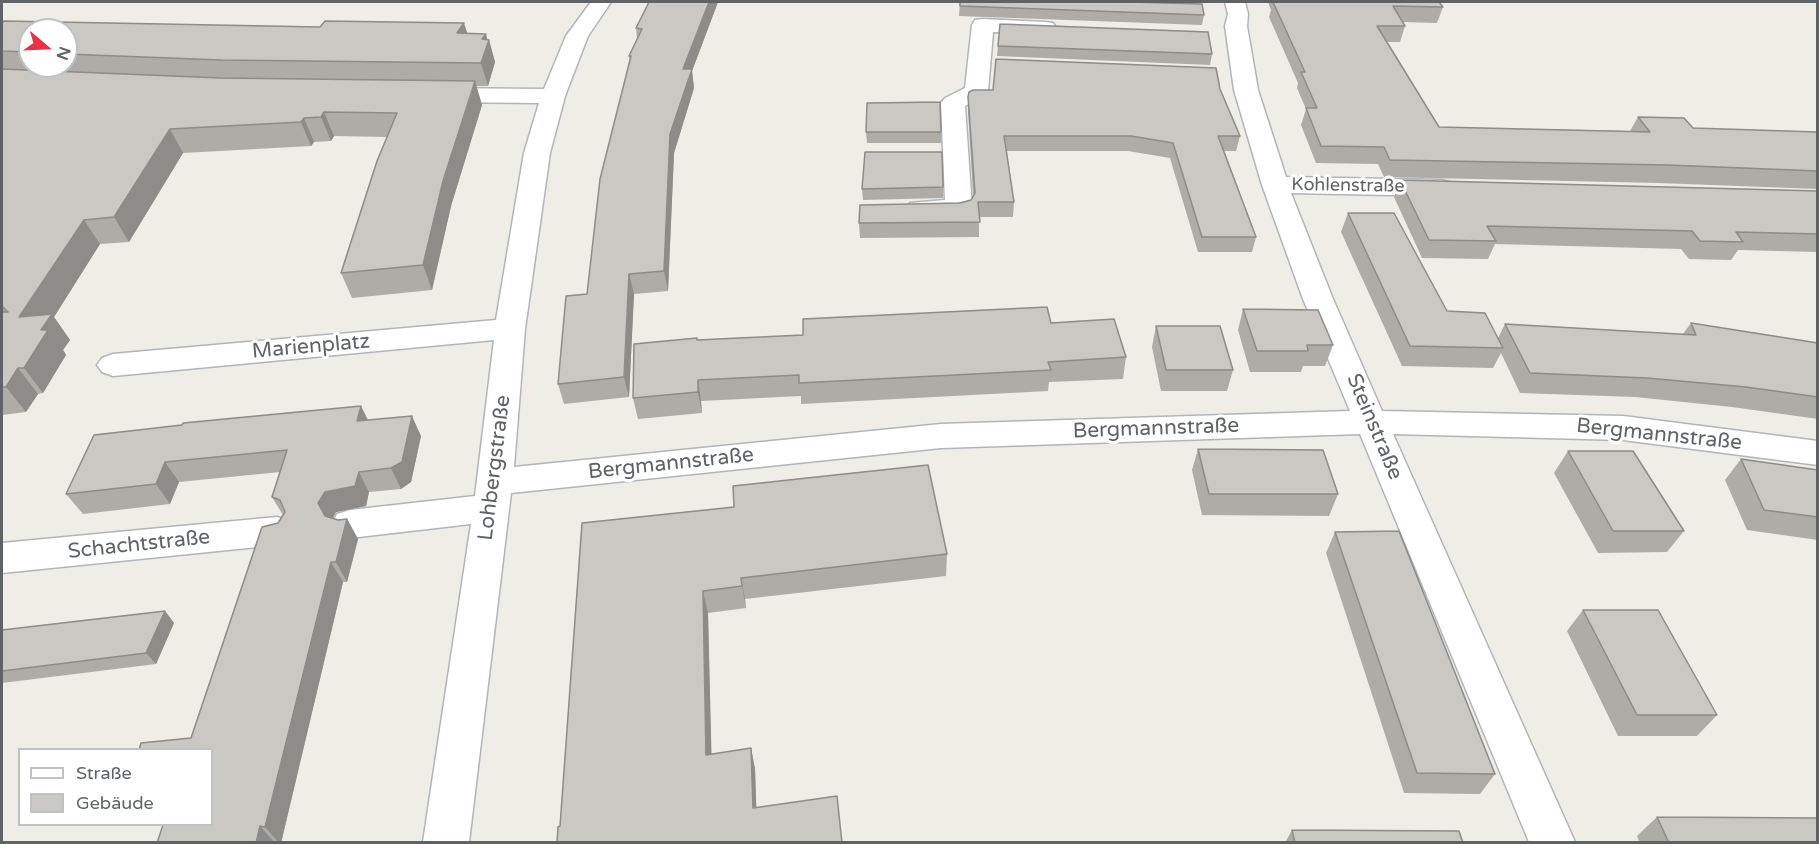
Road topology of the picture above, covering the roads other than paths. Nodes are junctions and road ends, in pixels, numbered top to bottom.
1 (602, 2) edge
2 (1235, 2) edge
3 (1064, 28) edge
4 (410, 94) edge
5 (553, 96) junction
6 (1275, 185) junction
7 (1467, 189) edge
8 (893, 209) edge
9 (510, 329) junction
10 (113, 365) dead end
11 (1372, 422) junction
12 (1818, 453) edge
13 (493, 495) junction
14 (350, 524) dead end
15 (277, 531) edge
16 (2, 558) edge
17 (446, 843) edge
18 (1552, 843) edge

1 - 5 street, Lohbergstraße
2 - 6 street, Steinstraße
3 - 8 street
4 - 5 street
5 - 9 street, Lohbergstraße
6 - 7 street, Kohlenstraße
6 - 11 street, Steinstraße
9 - 10 street, Marienplatz
9 - 13 street, Lohbergstraße
11 - 12 street, Bergmannstraße
11 - 13 street, Bergmannstraße
11 - 18 street, Steinstraße
13 - 14 street
13 - 17 street, Lohbergstraße
15 - 16 street, Schachtstraße

